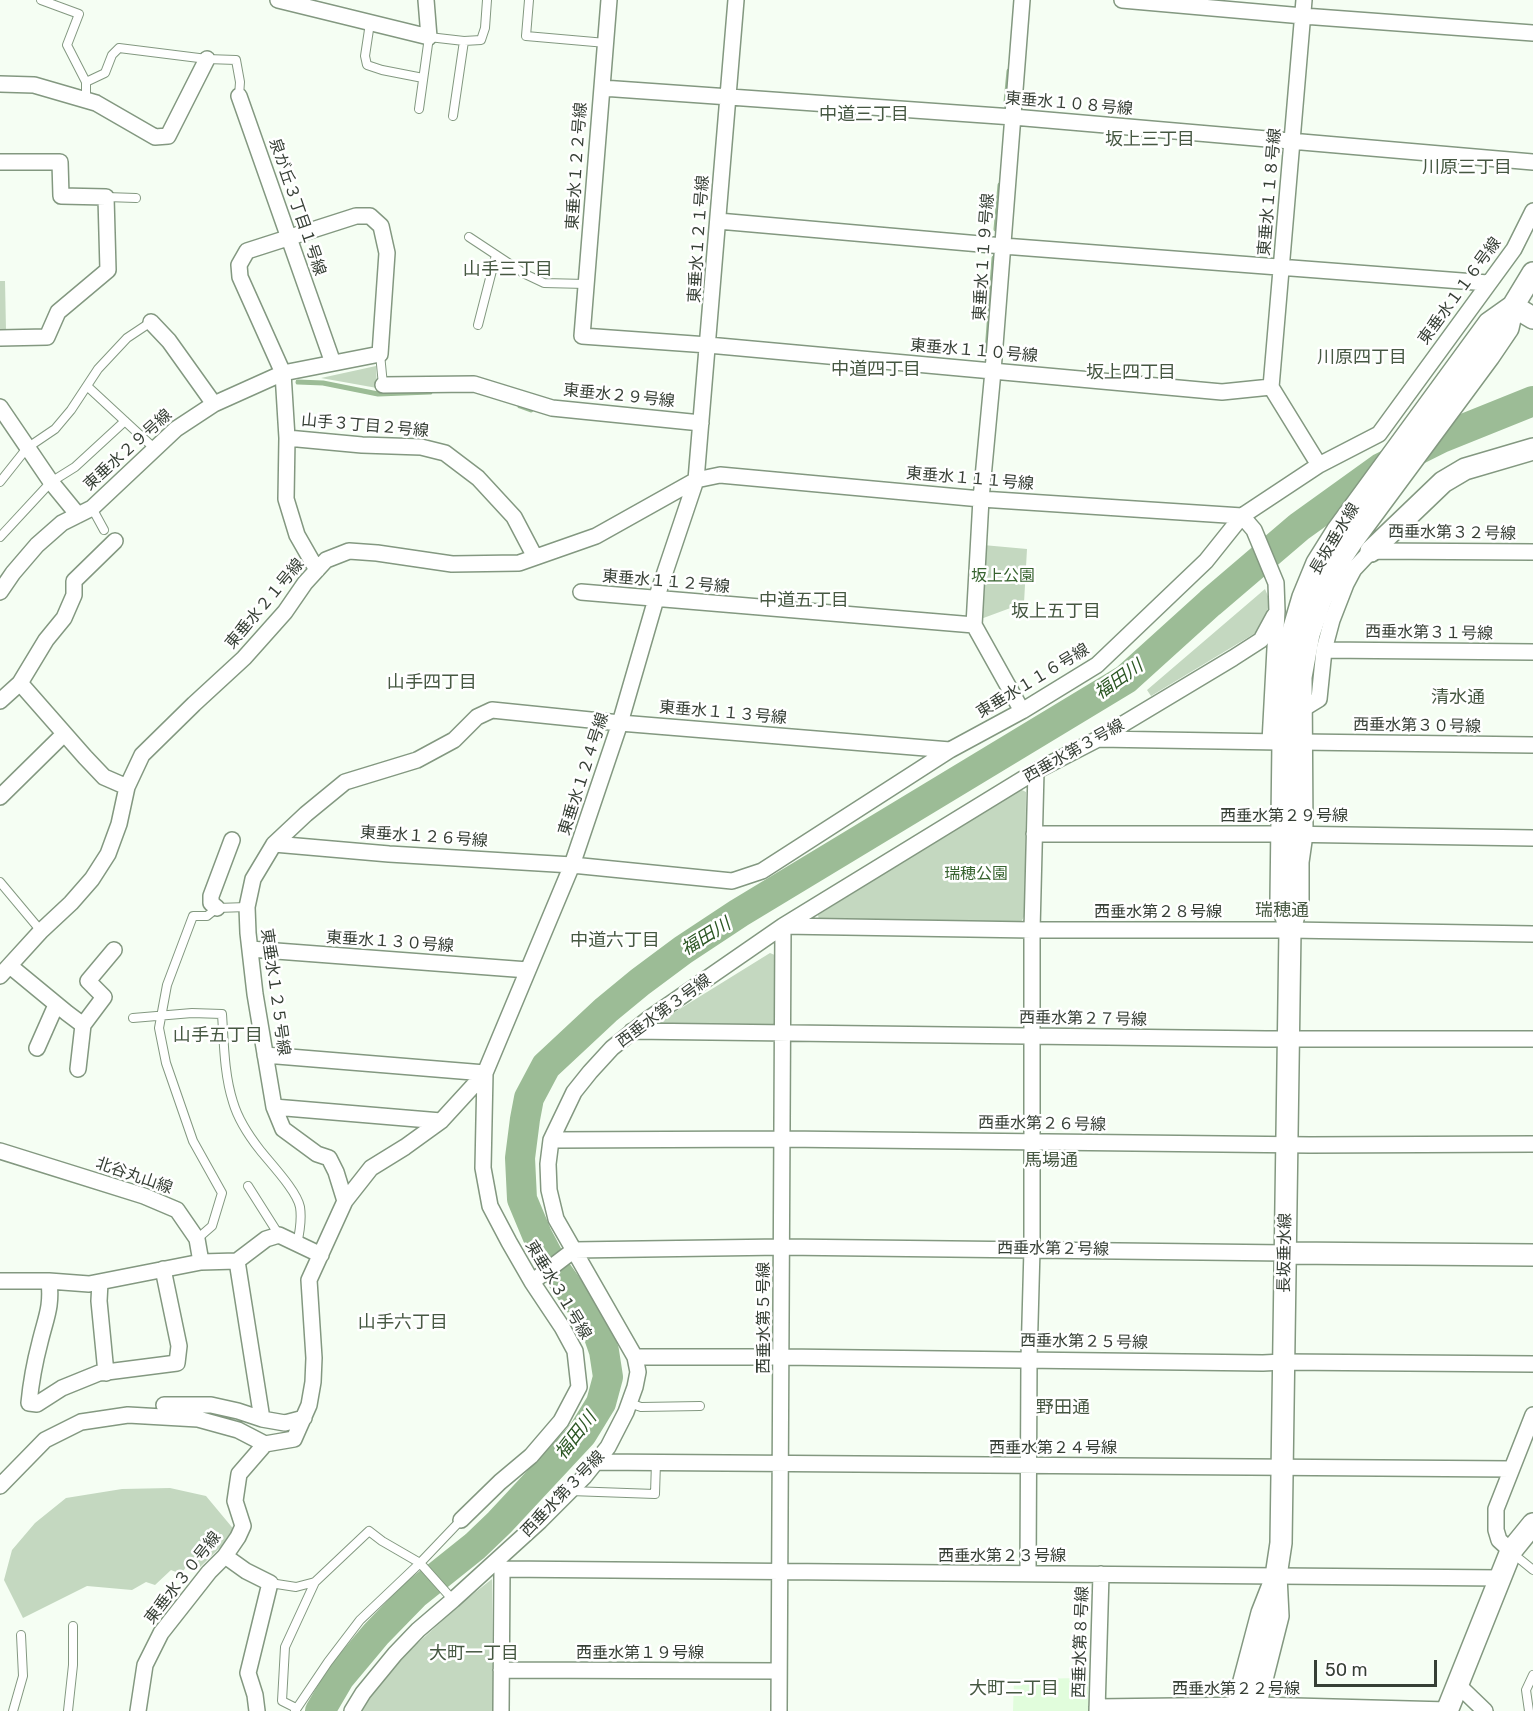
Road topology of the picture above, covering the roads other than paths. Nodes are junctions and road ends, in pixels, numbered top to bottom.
1 (41, 0) edge
2 (278, 0) edge
3 (426, 0) edge
4 (486, 0) edge
5 (529, 0) edge
6 (609, 0) edge
7 (736, 0) edge
8 (1022, 0) edge
9 (1122, 0) edge
10 (1304, 0) edge
11 (1303, 16) junction
12 (370, 23) junction
13 (1533, 33) edge
14 (429, 37) junction
15 (464, 41) junction
16 (606, 43) junction
17 (207, 59) junction
18 (423, 78) junction
19 (86, 82) junction
20 (0, 84) edge
21 (602, 88) junction
22 (239, 96) joint
23 (728, 97) junction
24 (86, 100) junction
25 (419, 109) dead end
26 (453, 116) dead end
27 (1013, 117) junction
28 (1293, 141) junction
29 (0, 162) edge
30 (1533, 162) edge
31 (106, 197) junction
32 (136, 198) dead end
33 (1533, 211) edge
34 (718, 221) junction
35 (288, 237) junction
36 (469, 237) dead end
37 (1003, 246) junction
38 (496, 255) junction
39 (1282, 267) junction
40 (1533, 273) edge
41 (1488, 283) junction
42 (586, 284) junction
43 (1513, 306) junction
44 (1533, 318) edge
45 (151, 321) joint
46 (478, 325) dead end
47 (582, 336) joint
48 (0, 338) edge
49 (708, 345) junction
50 (380, 354) junction
51 (333, 363) junction
52 (993, 371) junction
53 (283, 373) junction
54 (87, 386) junction
55 (383, 386) joint
56 (1271, 387) junction
57 (214, 404) junction
58 (0, 407) edge
59 (125, 421) junction
60 (701, 423) junction
61 (286, 438) junction
62 (27, 448) junction
63 (154, 448) junction
64 (1533, 449) edge
65 (1319, 465) junction
66 (696, 480) junction
67 (0, 482) edge
68 (51, 482) junction
69 (981, 499) junction
70 (92, 508) junction
71 (78, 515) junction
72 (1242, 516) junction
73 (109, 536) joint
74 (0, 537) edge
75 (1371, 550) junction
76 (1533, 552) edge
77 (535, 557) junction
78 (1327, 564) junction
79 (317, 570) junction
80 (0, 592) edge
81 (581, 592) dead end
82 (656, 599) junction
83 (1277, 611) junction
84 (974, 625) junction
85 (1324, 650) junction
86 (1533, 652) edge
87 (20, 682) junction
88 (0, 701) edge
89 (492, 710) joint
90 (1301, 710) junction
91 (1022, 711) junction
92 (620, 723) junction
93 (64, 734) junction
94 (1098, 739) junction
95 (1284, 742) junction
96 (1533, 745) edge
97 (950, 750) junction
98 (1036, 771) junction
99 (127, 787) junction
100 (0, 797) edge
101 (1034, 834) junction
102 (1292, 834) junction
103 (1533, 838) edge
104 (232, 840) dead end
105 (274, 844) junction
106 (572, 865) junction
107 (0, 882) edge
108 (247, 907) junction
109 (217, 908) junction
110 (783, 926) junction
111 (1032, 930) junction
112 (1290, 930) junction
113 (41, 931) junction
114 (1533, 934) edge
115 (250, 949) junction
116 (114, 950) dead end
117 (528, 970) junction
118 (5, 971) edge
119 (56, 1005) junction
120 (161, 1016) junction
121 (133, 1018) dead end
122 (83, 1025) junction
123 (632, 1031) junction
124 (783, 1034) junction
125 (1032, 1036) junction
126 (1288, 1039) junction
127 (1533, 1039) edge
128 (37, 1048) dead end
129 (265, 1055) junction
130 (78, 1069) dead end
131 (485, 1073) junction
132 (274, 1107) junction
133 (441, 1121) junction
134 (783, 1139) junction
135 (551, 1140) junction
136 (1032, 1142) junction
137 (1533, 1144) edge
138 (1287, 1145) junction
139 (0, 1151) edge
140 (248, 1186) dead end
141 (345, 1201) junction
142 (279, 1235) junction
143 (197, 1239) junction
144 (297, 1244) junction
145 (782, 1247) junction
146 (1032, 1249) junction
147 (574, 1250) junction
148 (1286, 1253) junction
149 (321, 1255) junction
150 (1533, 1255) edge
151 (237, 1261) junction
152 (201, 1262) junction
153 (163, 1269) junction
154 (5, 1281) edge
155 (49, 1281) junction
156 (100, 1282) junction
157 (532, 1282) junction
158 (635, 1357) junction
159 (782, 1357) junction
160 (1029, 1359) junction
161 (1283, 1362) junction
162 (1533, 1364) edge
163 (106, 1373) junction
164 (629, 1403) junction
165 (164, 1405) dead end
166 (700, 1406) dead end
167 (1533, 1415) edge
168 (304, 1418) junction
169 (262, 1419) junction
170 (265, 1444) junction
171 (595, 1462) junction
172 (656, 1462) junction
173 (781, 1464) junction
174 (1029, 1466) junction
175 (1282, 1468) junction
176 (1511, 1469) junction
177 (0, 1486) edge
178 (569, 1491) junction
179 (461, 1520) joint
180 (1533, 1524) edge
181 (1511, 1551) junction
182 (225, 1556) junction
183 (420, 1563) junction
184 (498, 1566) junction
185 (1533, 1570) edge
186 (780, 1573) junction
187 (1028, 1573) junction
188 (1101, 1574) junction
189 (1276, 1576) junction
190 (1501, 1578) junction
191 (315, 1582) junction
192 (270, 1583) junction
193 (453, 1600) junction
194 (73, 1626) dead end
195 (21, 1635) dead end
196 (501, 1670) junction
197 (779, 1671) junction
198 (1533, 1675) edge
199 (1458, 1685) junction
200 (1246, 1708) edge
201 (1097, 1709) edge
202 (1364, 1709) edge
203 (295, 1710) edge
204 (1448, 1710) edge
205 (13, 1711) edge
206 (68, 1711) edge
207 (138, 1711) edge
208 (257, 1711) edge
209 (352, 1711) edge
210 (501, 1711) edge
211 (779, 1711) edge
212 (1485, 1711) edge
213 (1529, 1711) edge

1 - 19 lane
2 - 12 street
3 - 14 street
4 - 15 lane
5 - 16 lane
6 - 16 street, 東垂水１２２号線
7 - 23 street, 東垂水１２１号線
8 - 27 street, 東垂水１１９号線
9 - 11 street
10 - 11 street, 東垂水１１８号線
11 - 13 street
11 - 28 street, 東垂水１１８号線
12 - 14 street
12 - 18 lane
14 - 15 lane
14 - 18 lane
15 - 26 lane
16 - 21 street, 東垂水１２２号線
17 - 19 lane
17 - 22 lane, 泉が丘３丁目１号線
17 - 24 street
18 - 25 lane
19 - 24 lane
20 - 24 street
21 - 23 street, 東垂水１０８号線
21 - 42 street, 東垂水１２２号線
22 - 35 street, 泉が丘３丁目１号線
23 - 27 street, 東垂水１０８号線
23 - 34 street, 東垂水１２１号線
27 - 28 street, 東垂水１０８号線
27 - 37 street, 東垂水１１９号線
28 - 30 street, 東垂水１０８号線
28 - 39 street, 東垂水１１８号線
29 - 31 street
31 - 32 lane
31 - 48 street
33 - 41 street, 東垂水１１６号線
34 - 37 street
34 - 49 street, 東垂水１２１号線
35 - 50 street
35 - 51 street, 泉が丘３丁目１号線
35 - 53 street
36 - 38 lane
37 - 39 street
37 - 52 street, 東垂水１１９号線
38 - 42 lane
38 - 46 lane
39 - 41 street
39 - 56 street, 東垂水１１８号線
40 - 43 main road, 長坂垂水線
41 - 65 street, 東垂水１１６号線
42 - 47 street, 東垂水１２２号線
43 - 44 main road
43 - 78 main road, 長坂垂水線
45 - 54 lane
45 - 57 street
47 - 49 street, 東垂水１１０号線
49 - 52 street, 東垂水１１０号線
49 - 60 street, 東垂水１２１号線
50 - 51 street, 東垂水２９号線
50 - 55 lane, 東垂水２９号線
51 - 53 street, 東垂水２９号線
52 - 56 street, 東垂水１１０号線
52 - 69 street, 東垂水１１９号線
53 - 57 street, 東垂水２９号線
53 - 61 street
54 - 59 lane
54 - 62 lane
55 - 60 street, 東垂水２９号線
56 - 65 street
57 - 63 street, 東垂水２９号線
58 - 62 street
59 - 63 lane
59 - 68 lane
60 - 66 street, 東垂水１２１号線
61 - 77 street, 山手３丁目２号線
61 - 79 street
62 - 67 lane
62 - 68 street
63 - 70 street, 東垂水２９号線
64 - 75 main road
65 - 72 street, 東垂水１１６号線
66 - 69 street, 東垂水１１１号線
66 - 77 street, 東垂水２１号線
66 - 82 street, 東垂水１２４号線
68 - 71 street
68 - 74 lane
69 - 72 street, 東垂水１１１号線
69 - 84 street, 東垂水１１９号線
70 - 71 street, 東垂水２９号線
70 - 73 lane
71 - 80 street, 東垂水２９号線
72 - 83 street
72 - 91 street, 東垂水１１６号線
73 - 87 street
75 - 76 street, 西垂水第３２号線
75 - 85 street
77 - 79 street, 東垂水２１号線
78 - 90 main road, 長坂垂水線
78 - 95 main road, 長坂垂水線
79 - 99 street, 東垂水２１号線
81 - 82 street, 東垂水１１２号線
82 - 84 street, 東垂水１１２号線
82 - 92 street, 東垂水１２４号線
83 - 94 street, 西垂水第３号線
83 - 95 street
84 - 91 street
85 - 86 street, 西垂水第３１号線
85 - 90 street
87 - 88 street
87 - 93 street
89 - 92 street, 東垂水１１３号線
89 - 105 street, 東垂水１２５号線
90 - 95 main road, 長坂垂水線
91 - 97 street, 東垂水１１６号線
92 - 97 street, 東垂水１１３号線
92 - 106 street, 東垂水１２４号線
93 - 99 street
93 - 100 street
94 - 95 street, 西垂水第３０号線
94 - 98 street, 西垂水第３号線
95 - 96 street, 西垂水第３０号線
95 - 102 main road, 長坂垂水線
97 - 106 street, 東垂水１１６号線
98 - 101 street
98 - 110 street, 西垂水第３号線
99 - 113 street, 東垂水２１号線
101 - 102 street, 西垂水第２９号線
101 - 111 street
102 - 103 street, 西垂水第２９号線
102 - 112 main road, 長坂垂水線
104 - 109 street
105 - 106 street, 東垂水１２６号線
105 - 108 street, 東垂水１２５号線
106 - 117 street, 東垂水１２４号線
107 - 113 lane
108 - 109 lane
108 - 115 street, 東垂水１２５号線
109 - 120 lane
110 - 111 street, 西垂水第２８号線
110 - 123 street, 西垂水第３号線
110 - 124 street, 西垂水第５号線
111 - 112 street, 西垂水第２８号線
111 - 125 street
112 - 114 street, 西垂水第２８号線
112 - 126 main road, 長坂垂水線
113 - 118 street, 東垂水２１号線
115 - 117 street, 東垂水１３０号線
115 - 129 street, 東垂水１２５号線
116 - 122 street
117 - 131 street, 東垂水１２４号線
118 - 119 street
119 - 122 street
119 - 128 street
120 - 121 lane
120 - 143 lane
120 - 144 lane
122 - 130 street
123 - 124 street, 西垂水第２７号線
123 - 135 street, 西垂水第３号線
124 - 125 street, 西垂水第２７号線
124 - 134 street, 西垂水第５号線
125 - 126 street, 西垂水第２７号線
125 - 136 street
126 - 127 street, 西垂水第２７号線
126 - 138 main road, 長坂垂水線
129 - 131 street
129 - 132 street, 東垂水１２５号線
131 - 133 street
131 - 157 street, 東垂水３１号線
132 - 133 street
132 - 141 street, 東垂水１２５号線
133 - 141 street
134 - 135 street, 西垂水第２６号線
134 - 136 street, 西垂水第２６号線
134 - 145 street, 西垂水第５号線
135 - 147 street, 西垂水第３号線
136 - 138 street, 西垂水第２６号線
136 - 146 street
137 - 138 street, 西垂水第２６号線
138 - 148 main road, 長坂垂水線
139 - 143 street, 北谷丸山線
140 - 142 lane
141 - 149 street
142 - 144 street
142 - 151 street
143 - 152 street, 北谷丸山線
144 - 149 street
145 - 146 street, 西垂水第２号線
145 - 147 street, 西垂水第２号線
145 - 159 street, 西垂水第５号線
146 - 148 street, 西垂水第２号線
146 - 160 street
147 - 157 street
147 - 158 street, 西垂水第３号線
148 - 150 main road, 西垂水第２号線
148 - 161 main road, 長坂垂水線
149 - 168 street
151 - 152 street
151 - 169 street
152 - 153 street
153 - 156 street
153 - 163 street
154 - 155 street
155 - 156 street
155 - 163 street
156 - 163 street
157 - 179 street, 東垂水３１号線
158 - 159 street, 西垂水第２５号線
158 - 164 street, 西垂水第３号線
159 - 160 street, 西垂水第２５号線
159 - 173 street, 西垂水第５号線
160 - 161 street, 西垂水第２５号線
160 - 174 street
161 - 162 street, 西垂水第２５号線
161 - 175 main road, 長坂垂水線
164 - 166 lane
164 - 171 street, 西垂水第３号線
165 - 169 street
167 - 176 street
168 - 169 street
168 - 170 street
170 - 177 street
170 - 182 street, 東垂水３０号線
171 - 172 street, 西垂水第２４号線
171 - 178 street, 西垂水第３号線
172 - 173 street, 西垂水第２４号線
172 - 178 lane
173 - 174 street, 西垂水第２４号線
173 - 186 street, 西垂水第５号線
174 - 175 street, 西垂水第２４号線
174 - 187 street
175 - 176 street, 西垂水第２４号線
175 - 189 main road, 長坂垂水線
176 - 181 street
178 - 184 street, 西垂水第３号線
179 - 183 lane
180 - 181 main road
181 - 185 lane
181 - 190 main road
182 - 192 street
182 - 207 street, 東垂水３０号線
183 - 191 lane
183 - 193 lane
183 - 203 lane
184 - 186 street, 西垂水第２３号線
184 - 193 street, 西垂水第３号線
184 - 196 street
186 - 187 street, 西垂水第２３号線
186 - 197 street, 西垂水第５号線
187 - 188 street, 西垂水第２３号線
188 - 189 street, 西垂水第２３号線
188 - 201 street, 西垂水第８号線
189 - 190 street, 西垂水第２３号線
189 - 200 main road, 長坂垂水線
190 - 199 main road
191 - 192 lane
191 - 203 lane
192 - 208 street
193 - 209 street, 西垂水第３号線
194 - 206 lane
195 - 205 lane
196 - 197 street, 西垂水第１９号線
196 - 210 street
197 - 211 street, 西垂水第５号線
198 - 213 lane
199 - 204 main road
199 - 212 street
200 - 201 street, 西垂水第２２号線
200 - 202 street, 西垂水第２２号線
202 - 204 street, 西垂水第２２号線

